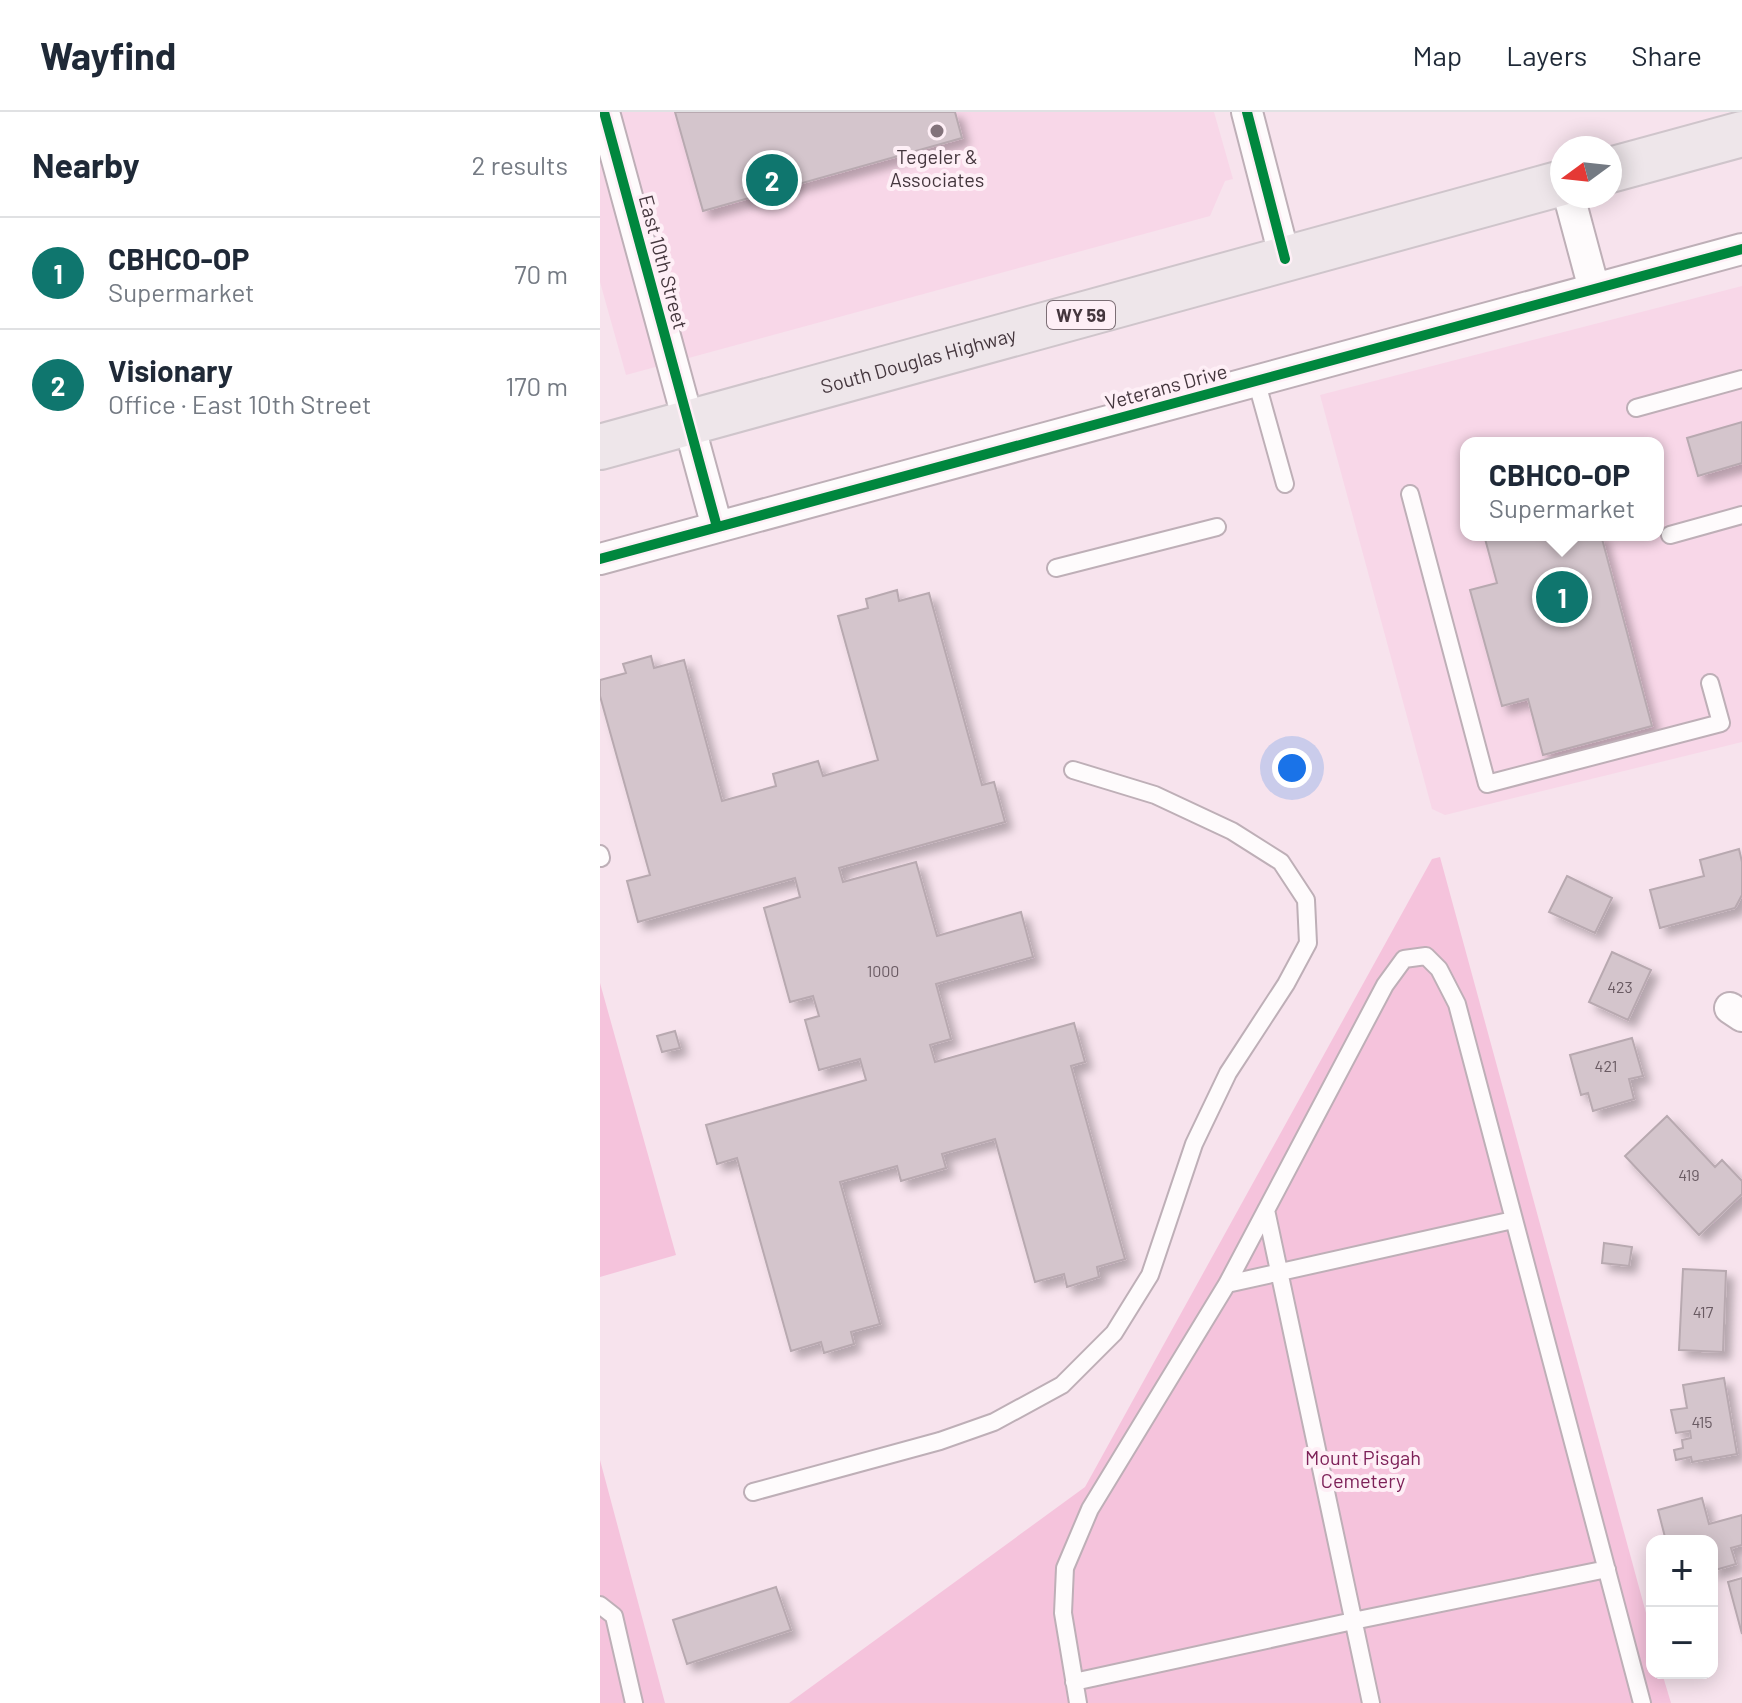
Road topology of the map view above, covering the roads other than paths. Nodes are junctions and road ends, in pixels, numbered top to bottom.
1 (604, 112) edge
2 (1247, 112) edge
3 (1742, 134) edge
4 (1622, 167) edge
5 (1550, 186) edge
6 (1572, 208) edge
7 (1742, 249) edge
8 (1285, 259) junction
9 (1594, 289) junction
10 (1742, 379) edge
11 (1256, 380) junction
12 (1636, 408) dead end
13 (689, 422) junction
14 (600, 447) edge
15 (1285, 484) dead end
16 (1410, 494) dead end
17 (1742, 515) edge
18 (717, 527) junction
19 (1217, 527) dead end
20 (1670, 535) dead end
21 (600, 559) edge
22 (1056, 568) dead end
23 (1710, 683) dead end
24 (1073, 770) dead end
25 (1266, 1210) junction
26 (1513, 1220) junction
27 (1279, 1272) junction
28 (1227, 1284) junction
29 (753, 1492) dead end
30 (1607, 1569) junction
31 (600, 1605) edge
32 (1353, 1621) junction
33 (1074, 1682) junction
34 (634, 1703) edge
35 (1078, 1703) edge
36 (1371, 1703) edge
37 (1642, 1703) edge

1 - 13 street, East 10th Street
2 - 8 street
3 - 4 main road
5 - 8 main road, South Douglas Highway / WY 59
6 - 9 street
7 - 9 street, Veterans Drive
8 - 13 main road, South Douglas Highway / WY 59
9 - 11 street, Veterans Drive
10 - 12 lane
11 - 15 lane
11 - 18 street, Veterans Drive
13 - 14 main road, South Douglas Highway / WY 59
13 - 18 street, East 10th Street
16 - 23 lane
17 - 20 lane
18 - 21 street, Veterans Drive
19 - 22 lane
24 - 29 lane
25 - 26 lane
25 - 27 lane
25 - 28 lane
26 - 27 lane
26 - 30 lane
27 - 28 lane
27 - 32 lane
28 - 33 lane
30 - 32 lane
30 - 37 lane
31 - 34 lane
32 - 33 lane
32 - 36 lane
33 - 35 lane

